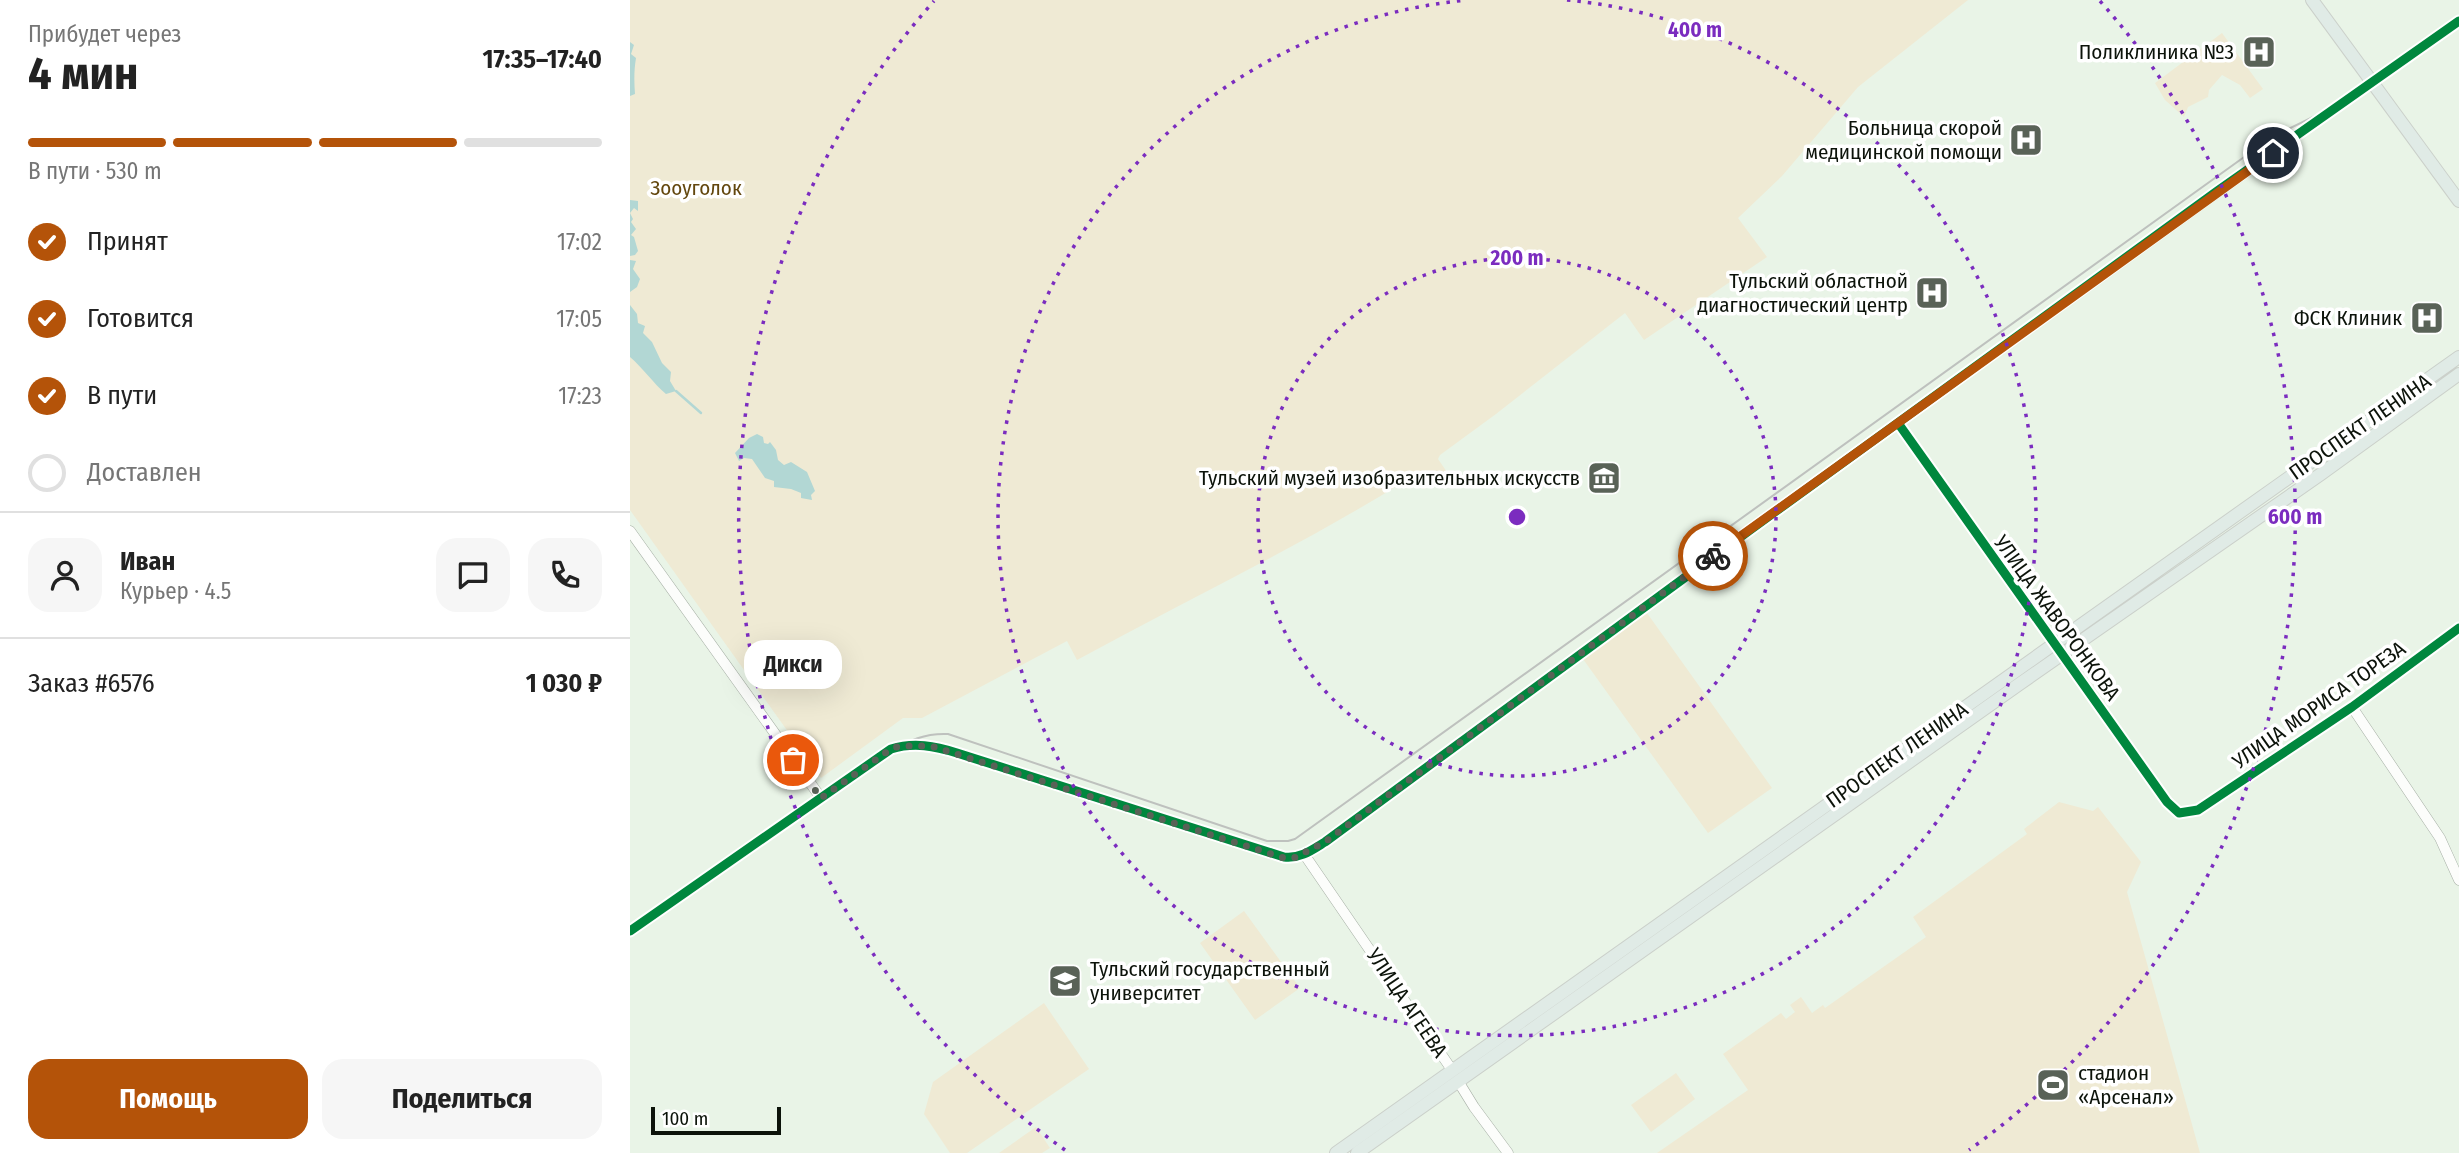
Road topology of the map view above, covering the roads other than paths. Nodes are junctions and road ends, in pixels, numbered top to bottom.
1 (2312, 0) edge
2 (2459, 21) edge
3 (2373, 83) junction
4 (2459, 201) edge
5 (2459, 357) edge
6 (2459, 374) edge
7 (1898, 423) junction
8 (630, 531) edge
9 (2459, 628) edge
10 (2058, 649) junction
11 (2352, 707) junction
12 (821, 798) junction
13 (2198, 810) joint
14 (1304, 854) junction
15 (2459, 880) edge
16 (630, 931) edge
17 (1455, 1076) junction
18 (1336, 1153) edge
19 (1357, 1153) edge
20 (1508, 1153) edge

1 - 3 main road
2 - 3 street
3 - 4 main road
3 - 7 street
5 - 10 main road, ПРОСПЕКТ ЛЕНИНА
6 - 10 main road, ПРОСПЕКТ ЛЕНИНА
7 - 10 street, УЛИЦА ЖАВОРОНКОВА
7 - 14 street
8 - 12 street
9 - 11 street, УЛИЦА МОРИСА ТОРЕЗА
10 - 13 street, УЛИЦА ЖАВОРОНКОВА
10 - 17 main road, ПРОСПЕКТ ЛЕНИНА
11 - 13 street, УЛИЦА МОРИСА ТОРЕЗА
11 - 15 street
12 - 14 street
12 - 16 street
14 - 17 street, УЛИЦА АГЕЕВА
17 - 18 main road, ПРОСПЕКТ ЛЕНИНА
17 - 19 main road, ПРОСПЕКТ ЛЕНИНА
17 - 20 street, УЛИЦА АГЕЕВА

